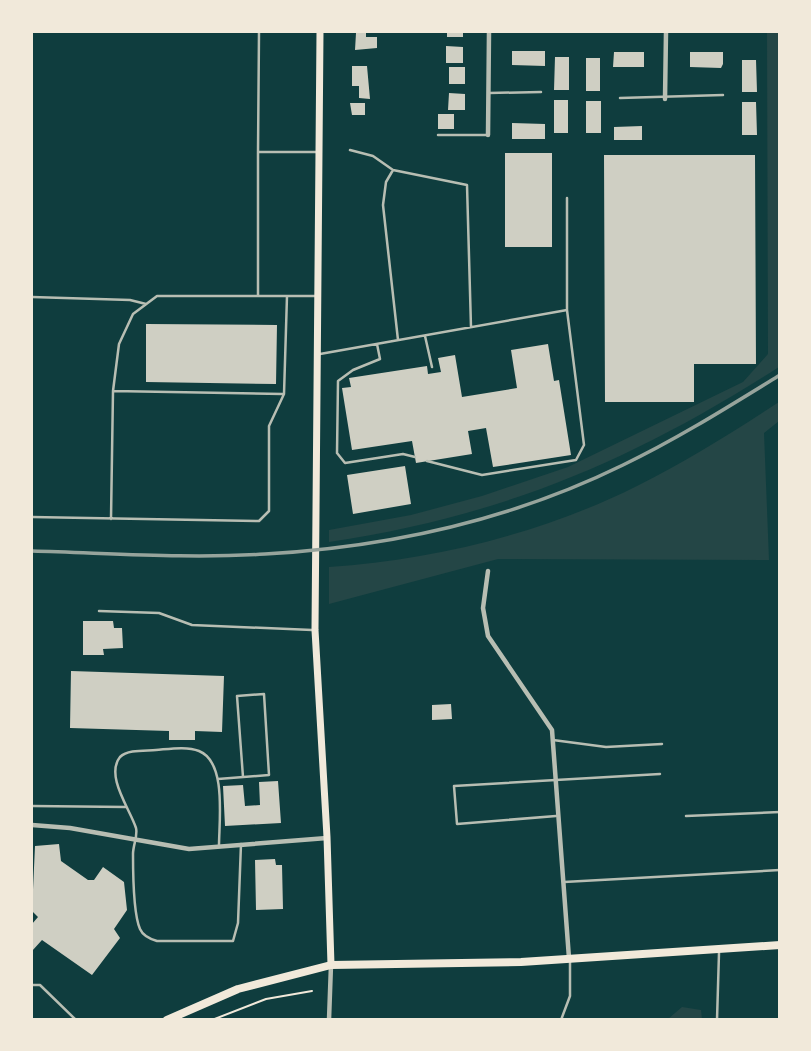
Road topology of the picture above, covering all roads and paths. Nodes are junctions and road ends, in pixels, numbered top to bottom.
1 (259, 32) edge
2 (320, 32) edge
3 (489, 32) edge
4 (666, 32) edge
5 (541, 92) dead end
6 (489, 93) junction
7 (723, 95) dead end
8 (620, 98) dead end
9 (665, 99) junction
10 (438, 135) dead end
11 (488, 135) joint
12 (351, 150) dead end
13 (258, 152) junction
14 (319, 152) junction
15 (393, 170) junction
16 (567, 198) dead end
17 (258, 296) junction
18 (288, 296) junction
19 (318, 296) junction
20 (32, 297) edge
21 (146, 304) junction
22 (567, 310) junction
23 (471, 327) junction
24 (425, 336) junction
25 (398, 340) junction
26 (377, 344) junction
27 (317, 354) junction
28 (432, 368) dead end
29 (113, 391) junction
30 (284, 394) junction
31 (415, 457) dead end
32 (427, 461) dead end
33 (32, 517) edge
34 (111, 519) junction
35 (488, 571) dead end
36 (99, 611) dead end
37 (315, 630) junction
38 (553, 740) junction
39 (662, 744) dead end
40 (660, 774) dead end
41 (243, 777) junction
42 (218, 779) junction
43 (557, 779) junction
44 (32, 806) edge
45 (127, 807) junction
46 (779, 812) edge
47 (560, 816) junction
48 (686, 816) dead end
49 (32, 825) edge
50 (327, 838) junction
51 (135, 841) junction
52 (241, 844) junction
53 (219, 846) junction
54 (779, 870) edge
55 (564, 882) junction
56 (779, 945) edge
57 (719, 949) junction
58 (569, 959) junction
59 (331, 965) junction
60 (32, 985) edge
61 (312, 991) dead end
62 (76, 1020) edge
63 (167, 1020) edge
64 (212, 1020) edge
65 (329, 1020) edge
66 (561, 1020) edge
67 (717, 1020) edge

1 - 13 lane
2 - 14 main road
3 - 6 street
4 - 9 street
5 - 6 lane
6 - 11 street
7 - 9 lane
8 - 9 lane
10 - 11 lane
12 - 15 lane
13 - 14 lane
13 - 17 lane
14 - 19 main road
15 - 23 lane
15 - 25 lane
16 - 22 lane
17 - 18 lane
17 - 21 lane
18 - 19 lane
18 - 30 lane
19 - 27 main road
20 - 21 lane
21 - 29 lane
22 - 23 lane
22 - 32 lane
23 - 24 lane
24 - 25 lane
24 - 28 lane
25 - 26 lane
26 - 27 lane
26 - 31 lane
27 - 37 main road
29 - 30 lane
29 - 34 lane
30 - 34 lane
33 - 34 lane
35 - 38 street
36 - 37 lane
37 - 50 main road
38 - 39 lane
38 - 43 street
40 - 43 lane
41 - 41 lane
41 - 42 lane
42 - 45 lane
42 - 53 lane
43 - 47 street
43 - 47 lane
44 - 45 lane
45 - 51 lane
46 - 48 lane
47 - 55 street
49 - 51 street
50 - 52 street
50 - 59 main road
51 - 52 lane
51 - 53 street
52 - 53 street
54 - 55 lane
55 - 58 street
56 - 57 main road
57 - 58 main road
57 - 67 lane
58 - 59 main road
58 - 66 lane
59 - 63 main road
59 - 65 street
60 - 62 lane
61 - 64 path

